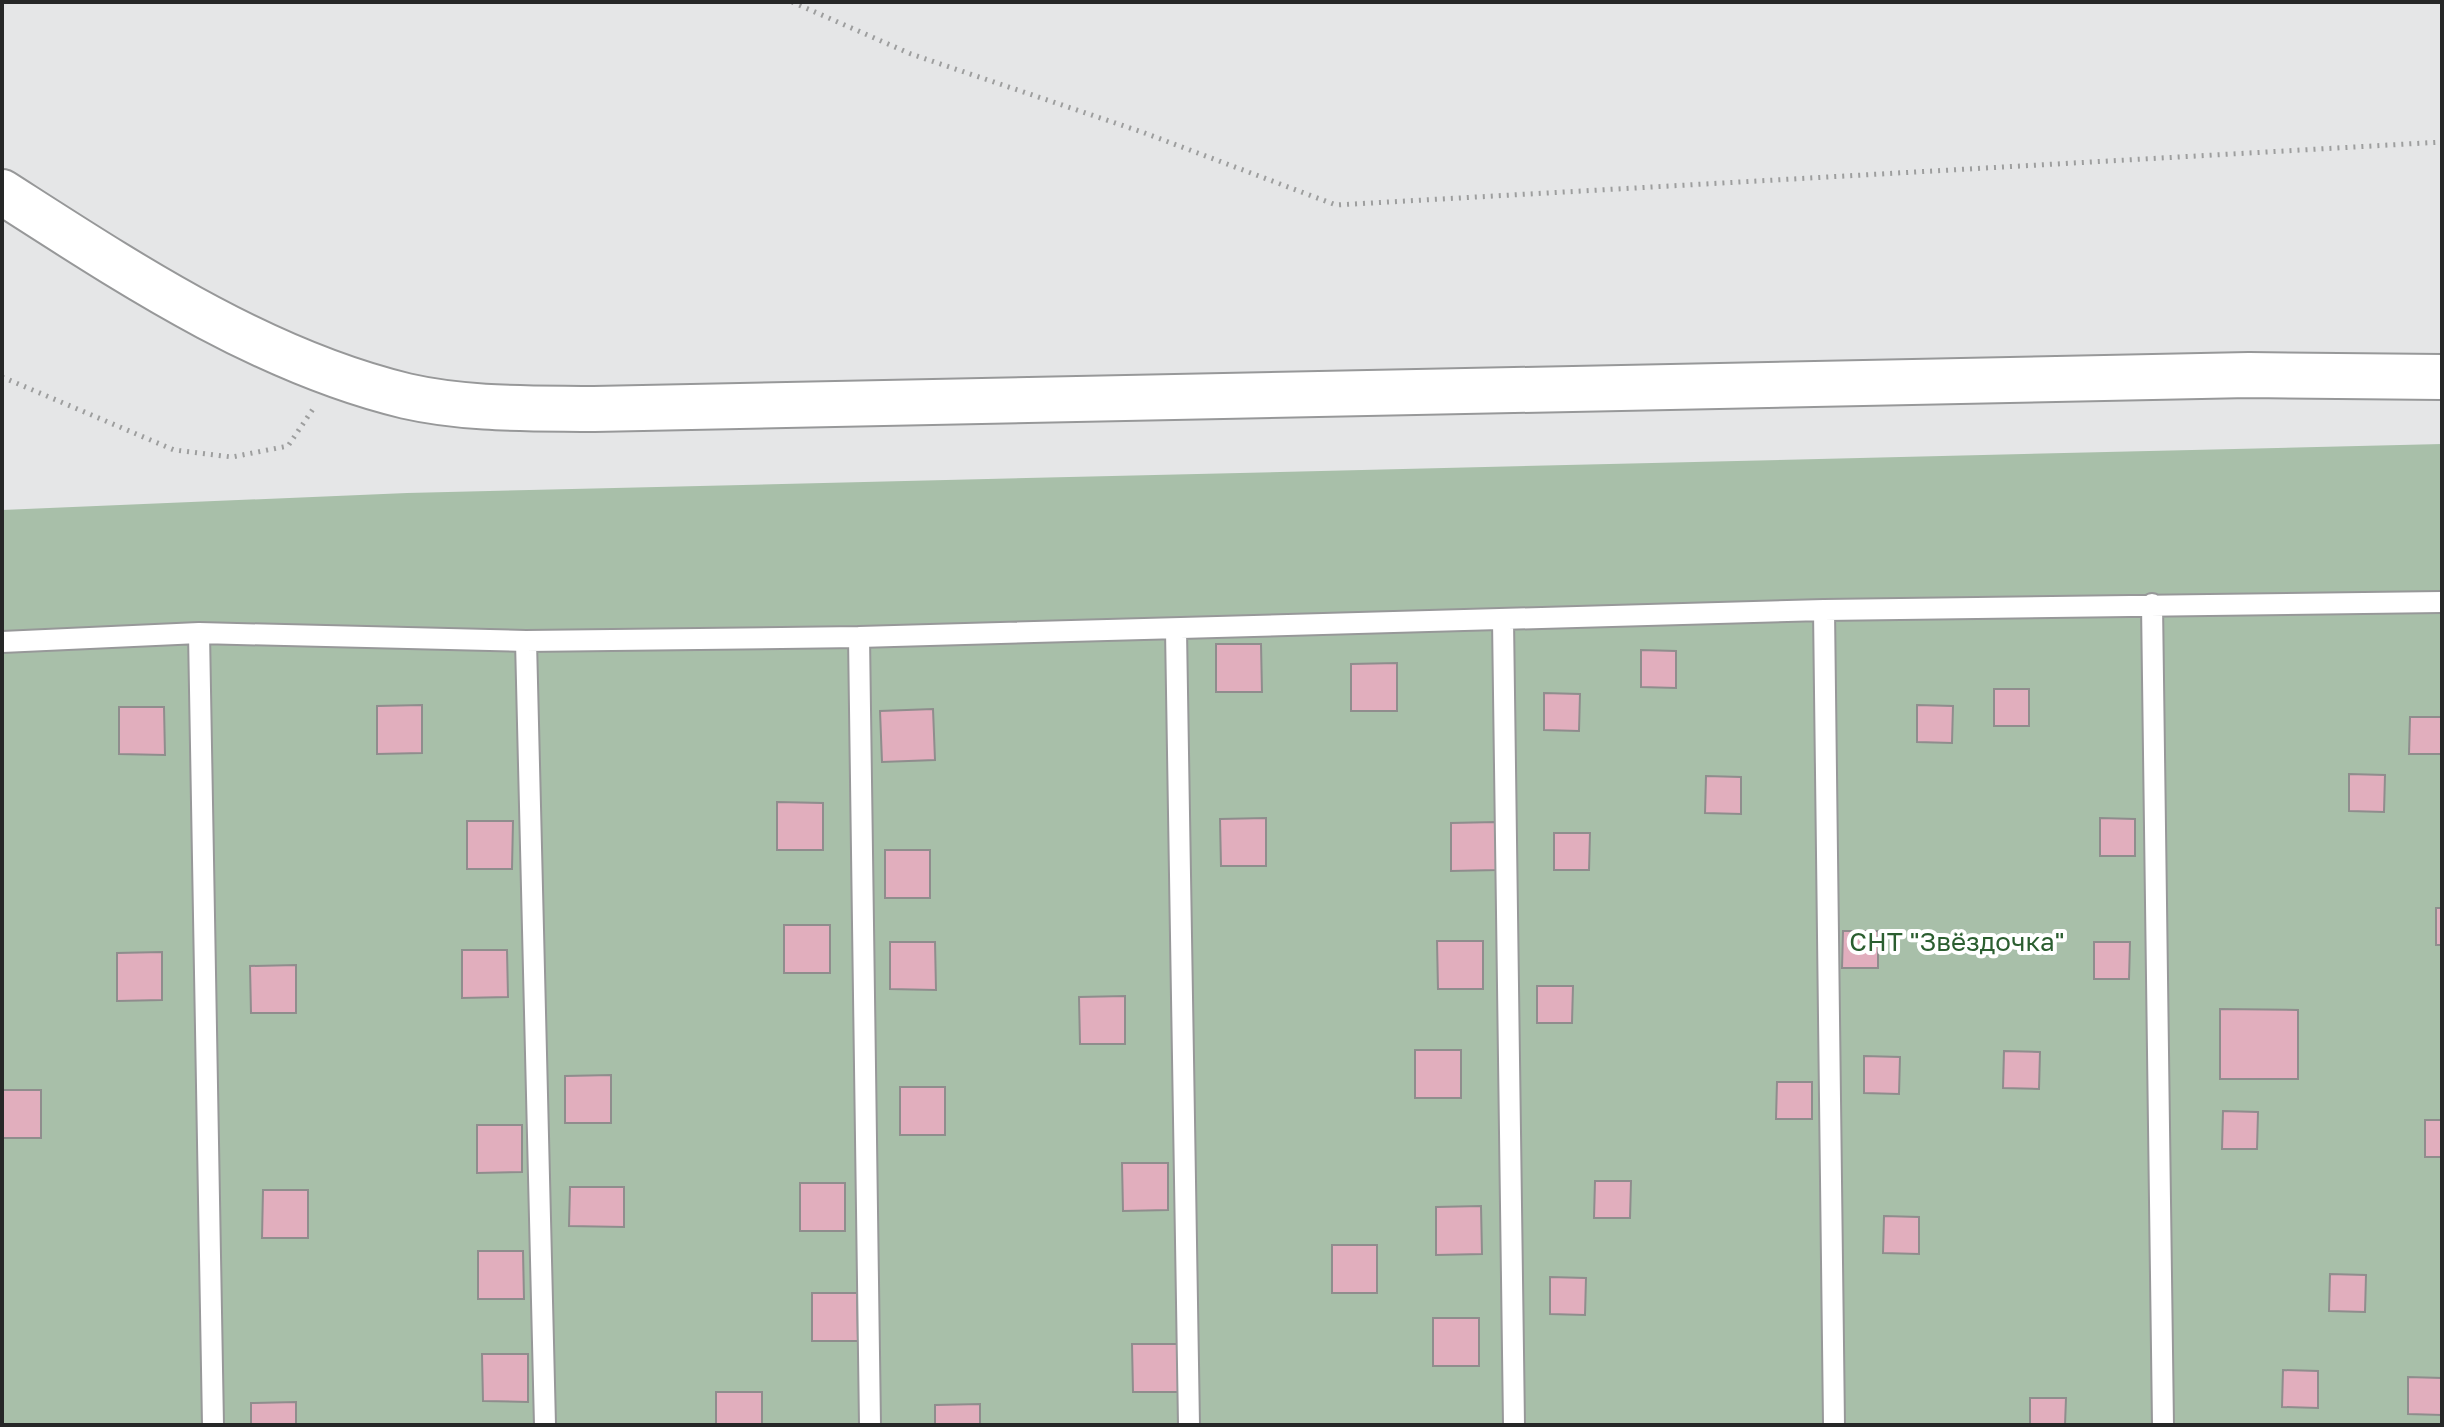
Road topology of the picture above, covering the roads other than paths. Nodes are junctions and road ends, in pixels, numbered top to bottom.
1 (2, 192) edge
2 (2442, 377) edge
3 (2442, 602) edge
4 (2152, 604) junction
5 (1824, 610) junction
6 (1503, 620) junction
7 (1176, 630) junction
8 (199, 633) junction
9 (859, 637) junction
10 (526, 641) junction
11 (2, 642) edge
12 (213, 1425) edge
13 (545, 1425) edge
14 (870, 1425) edge
15 (1189, 1425) edge
16 (1514, 1425) edge
17 (1834, 1425) edge
18 (2163, 1425) edge

1 - 2 street
3 - 4 lane
4 - 5 lane
4 - 18 lane
5 - 6 lane
5 - 17 lane
6 - 7 lane
6 - 16 lane
7 - 9 lane
7 - 15 lane
8 - 10 lane
8 - 11 lane
8 - 12 lane
9 - 10 lane
9 - 14 lane
10 - 13 lane

